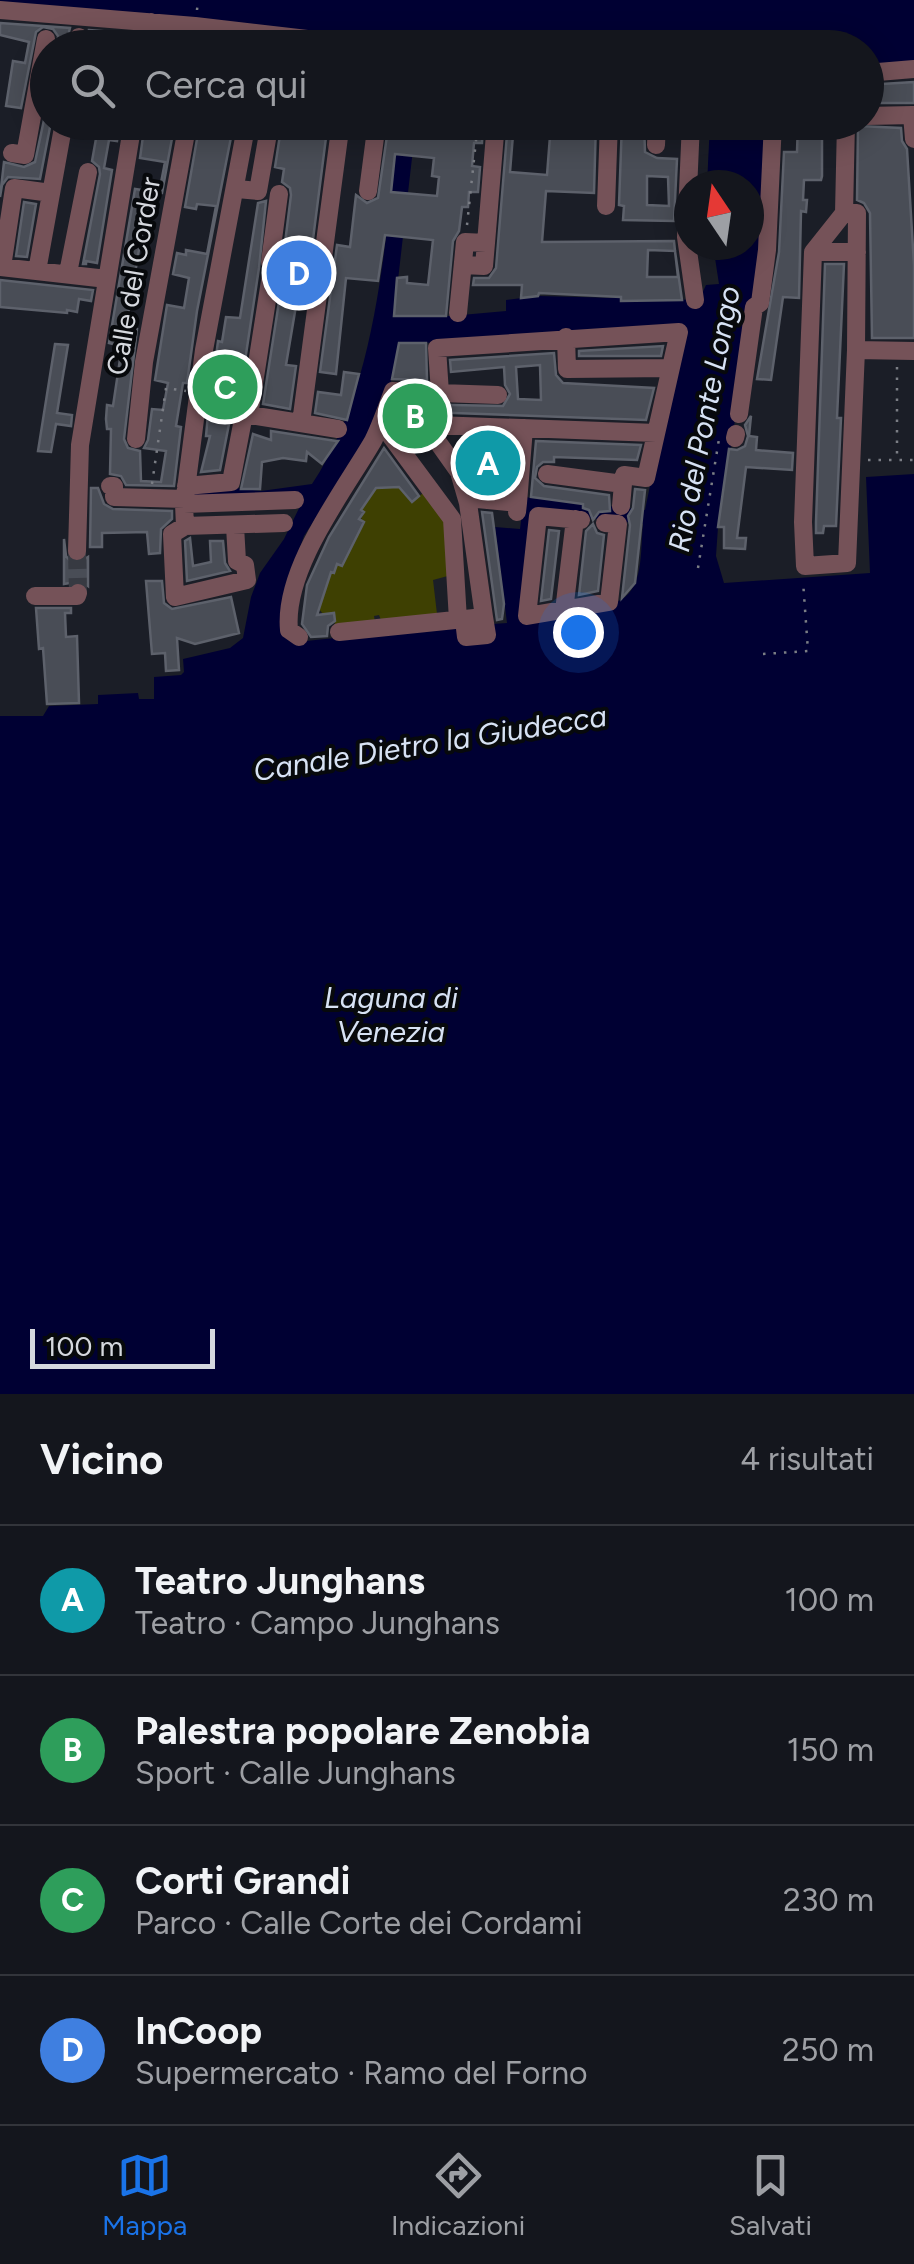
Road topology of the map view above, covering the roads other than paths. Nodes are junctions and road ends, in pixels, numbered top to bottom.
1 (0, 10) edge
2 (151, 22) junction
3 (48, 25) junction
4 (47, 30) edge
5 (71, 30) edge
6 (94, 30) edge
7 (149, 30) edge
8 (181, 30) edge
9 (914, 69) edge
10 (884, 71) edge
11 (913, 115) edge
12 (884, 116) edge
13 (30, 127) edge
14 (914, 139) edge
15 (61, 140) edge
16 (130, 140) edge
17 (185, 140) edge
18 (244, 140) edge
19 (267, 140) edge
20 (339, 140) edge
21 (375, 140) edge
22 (484, 140) edge
23 (608, 140) edge
24 (656, 140) edge
25 (690, 140) edge
26 (772, 140) edge
27 (846, 140) edge
28 (656, 145) dead end
29 (12, 152) dead end
30 (88, 172) dead end
31 (237, 188) junction
32 (368, 191) dead end
33 (44, 192) junction
34 (279, 194) dead end
35 (606, 206) dead end
36 (844, 213) junction
37 (486, 243) junction
38 (813, 252) junction
39 (857, 252) junction
40 (273, 262) junction
41 (2, 264) edge
42 (463, 265) junction
43 (322, 269) junction
44 (37, 270) junction
45 (68, 273) junction
46 (107, 279) junction
47 (695, 300) dead end
48 (458, 313) dead end
49 (566, 337) junction
50 (856, 350) junction
51 (905, 351) edge
52 (670, 368) junction
53 (440, 393) junction
54 (498, 395) dead end
55 (248, 409) junction
56 (738, 414) dead end
57 (301, 423) junction
58 (380, 423) junction
59 (425, 424) junction
60 (524, 428) junction
61 (338, 429) dead end
62 (656, 433) junction
63 (136, 439) dead end
64 (553, 474) dead end
65 (624, 480) junction
66 (77, 485) junction
67 (185, 496) junction
68 (467, 498) junction
69 (296, 500) dead end
70 (284, 524) dead end
71 (235, 526) junction
72 (180, 529) junction
73 (77, 552) tunnel mouth
74 (78, 593) dead end
75 (35, 596) dead end
76 (564, 611) junction
77 (461, 620) junction
78 (339, 632) dead end
79 (299, 638) dead end

1 - 3 street
2 - 6 street
2 - 7 street
2 - 8 street
3 - 4 street
3 - 5 street
9 - 10 street
11 - 12 street
11 - 14 street
13 - 29 street
15 - 33 street
16 - 46 street
17 - 63 street, Calle del Corder
18 - 31 street
19 - 31 street
20 - 43 street
21 - 32 street
22 - 37 street
23 - 35 street
24 - 28 street
25 - 47 street
26 - 56 street
27 - 36 street
30 - 45 street
31 - 67 street
33 - 41 street
33 - 44 street
34 - 40 street
36 - 38 street
36 - 39 street
37 - 42 street
37 - 42 street
38 - 39 street
38 - 50 street
39 - 50 street
40 - 43 street
40 - 55 street
41 - 44 street
42 - 48 street
43 - 57 street
44 - 45 street
45 - 46 street
46 - 66 street
49 - 52 street
49 - 52 street
49 - 53 street
50 - 51 street
52 - 62 street
53 - 54 street
53 - 58 street
55 - 57 street
55 - 67 street
57 - 61 street
58 - 59 street
58 - 77 street
58 - 79 street
59 - 60 street
59 - 68 street
60 - 62 street
60 - 68 street
62 - 65 street
64 - 65 street
65 - 76 street
66 - 67 street
66 - 73 street
67 - 69 street
67 - 72 street
68 - 77 street
70 - 71 street
71 - 72 street
71 - 72 street
74 - 75 street
76 - 76 street
77 - 78 street

